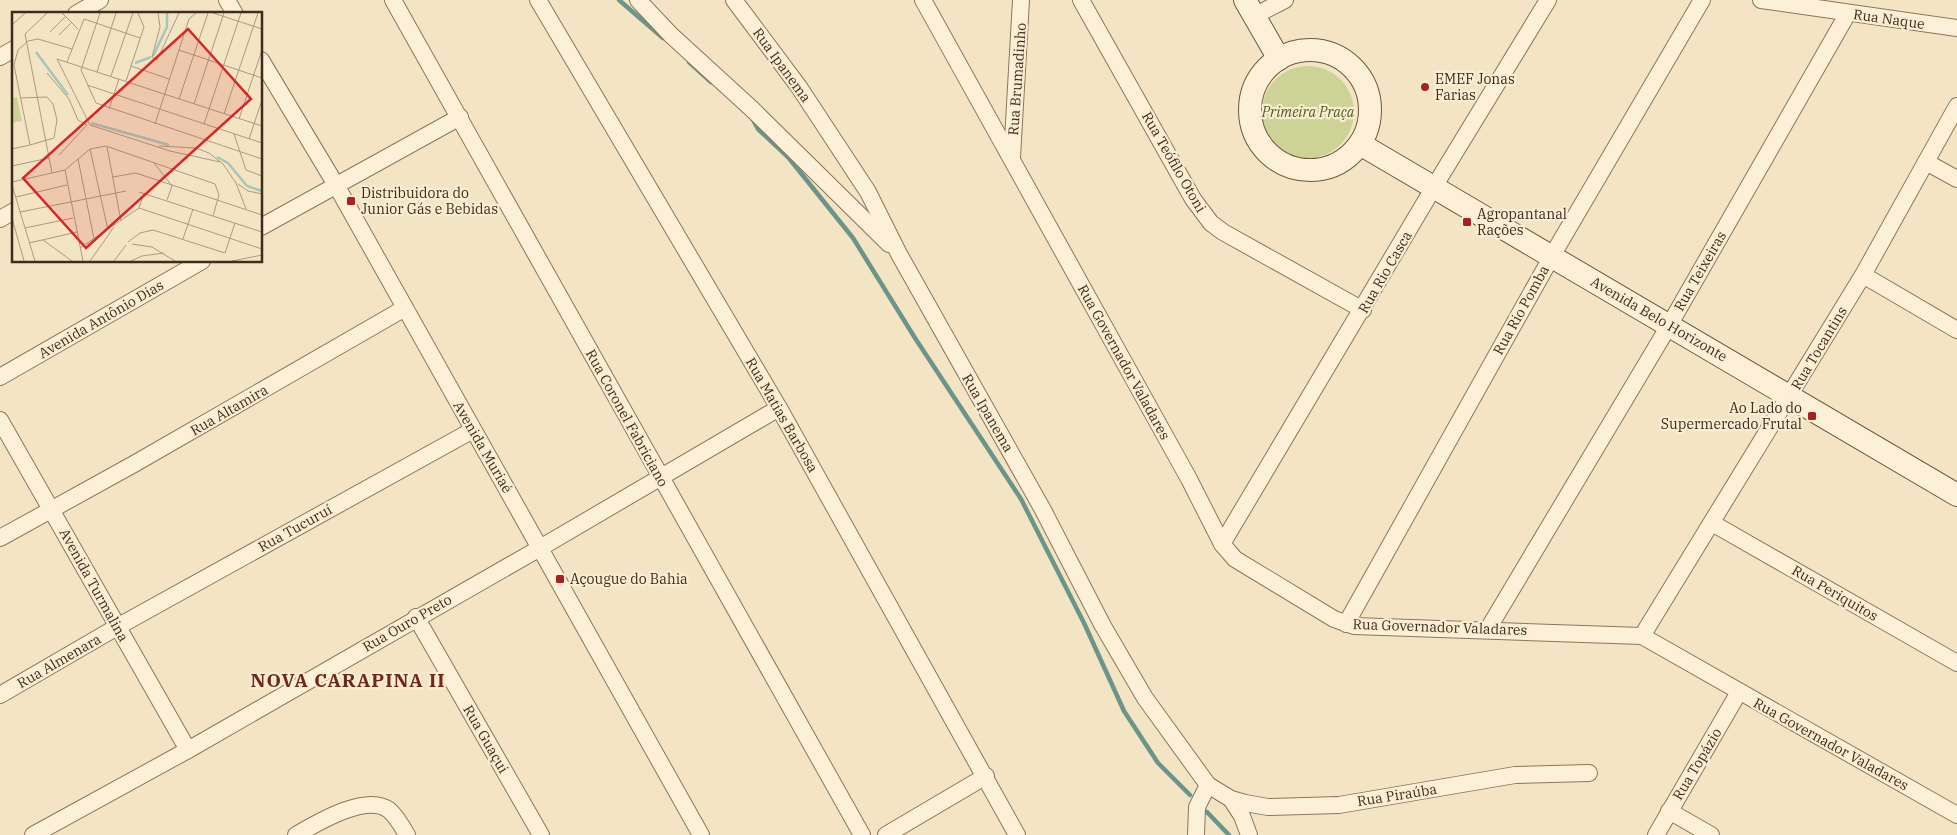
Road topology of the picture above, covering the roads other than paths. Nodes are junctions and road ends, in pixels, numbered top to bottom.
1 (100, 0) edge
2 (227, 0) edge
3 (393, 0) edge
4 (538, 0) edge
5 (638, 0) edge
6 (734, 0) edge
7 (923, 0) edge
8 (1021, 0) edge
9 (1082, 0) edge
10 (1285, 0) edge
11 (1548, 0) edge
12 (1702, 0) edge
13 (1761, 0) edge
14 (1250, 8) edge
15 (79, 12) edge
16 (234, 12) edge
17 (1848, 13) junction
18 (1957, 28) edge
19 (12, 50) edge
20 (0, 57) edge
21 (1279, 59) junction
22 (263, 66) edge
23 (1957, 106) edge
24 (460, 117) junction
25 (1360, 144) junction
26 (1012, 158) junction
27 (1926, 162) junction
28 (1957, 179) edge
29 (336, 184) junction
30 (1434, 187) junction
31 (12, 212) edge
32 (0, 219) edge
33 (262, 226) edge
34 (899, 254) junction
35 (1552, 256) junction
36 (200, 262) edge
37 (1863, 275) junction
38 (405, 308) junction
39 (1363, 310) junction
40 (1670, 324) junction
41 (1957, 330) edge
42 (0, 377) edge
43 (1789, 396) junction
44 (779, 408) junction
45 (0, 420) edge
46 (473, 430) junction
47 (660, 478) junction
48 (1957, 495) edge
49 (52, 510) junction
50 (1712, 523) junction
51 (0, 538) edge
52 (1222, 544) junction
53 (540, 548) junction
54 (416, 617) junction
55 (1346, 624) junction
56 (117, 627) junction
57 (1488, 629) junction
58 (1642, 636) junction
59 (1957, 663) edge
60 (1740, 692) junction
61 (0, 696) edge
62 (188, 750) junction
63 (1589, 773) dead end
64 (986, 776) junction
65 (1208, 785) junction
66 (1231, 799) junction
67 (1669, 811) junction
68 (1957, 815) edge
69 (33, 835) edge
70 (296, 835) edge
71 (407, 835) edge
72 (541, 835) edge
73 (701, 835) edge
74 (862, 835) edge
75 (886, 835) edge
76 (1018, 835) edge
77 (1196, 835) edge
78 (1248, 835) edge
79 (1656, 835) edge
80 (1711, 835) edge

1 - 15 street
2 - 16 street
3 - 24 street, Rua Coronel Fabriciano
4 - 44 street, Rua Matias Barbosa
5 - 34 street
6 - 34 street, Rua Ipanema
7 - 26 street, Rua Governador Valadares
8 - 26 street, Rua Brumadinho
9 - 39 street, Rua Teófilo Otoni
10 - 14 street
11 - 30 street, Rua Rio Casca
12 - 35 street, Rua Rio Pomba
13 - 17 street, Rua Naque
14 - 21 street
17 - 18 street, Rua Naque
17 - 40 street, Rua Teixeiras
19 - 20 street
21 - 25 street
21 - 25 street
22 - 29 street, Avenida Muriaé
23 - 27 street, Rua Tocantins
24 - 29 street
24 - 47 street, Rua Coronel Fabriciano
25 - 30 street, Avenida Belo Horizonte
26 - 52 street, Rua Governador Valadares
27 - 28 street
27 - 37 street, Rua Tocantins
29 - 33 street
29 - 38 street, Avenida Muriaé
30 - 35 street, Avenida Belo Horizonte
30 - 39 street, Rua Rio Casca
31 - 32 street
34 - 65 street, Rua Ipanema
35 - 40 street, Avenida Belo Horizonte
35 - 55 street, Rua Rio Pomba
36 - 42 street, Avenida Antônio Dias
37 - 41 street
37 - 43 street, Rua Tocantins
38 - 46 street, Avenida Muriaé
38 - 49 street, Rua Altamira
39 - 52 street, Rua Rio Casca
40 - 43 street, Avenida Belo Horizonte
40 - 57 street, Rua Teixeiras
43 - 48 street, Avenida Belo Horizonte
43 - 50 street, Rua Tocantins
44 - 47 street, Rua Ouro Preto
44 - 64 street, Rua Matias Barbosa
45 - 49 street, Avenida Turmalina
46 - 53 street, Avenida Muriaé
46 - 56 street, Rua Tucuruí
47 - 53 street, Rua Ouro Preto
47 - 74 street, Rua Coronel Fabriciano
49 - 51 street, Rua Altamira
49 - 56 street, Avenida Turmalina
50 - 58 street, Rua Tocantins
50 - 59 street, Rua Periquitos
52 - 55 street, Rua Governador Valadares
53 - 54 street, Rua Ouro Preto
53 - 73 street, Avenida Muriaé
54 - 62 street, Rua Ouro Preto
54 - 72 street, Rua Guaçui
55 - 57 street, Rua Governador Valadares
56 - 61 street, Rua Almenara
56 - 62 street, Avenida Turmalina
57 - 58 street, Rua Governador Valadares
58 - 60 street, Rua Governador Valadares
60 - 67 street, Rua Topázio
60 - 68 street, Rua Governador Valadares
62 - 69 street, Rua Ouro Preto
63 - 66 street, Rua Piraúba
64 - 75 street
64 - 76 street, Rua Matias Barbosa
65 - 66 street, Rua Piraúba
65 - 77 street
66 - 78 street
67 - 79 street, Rua Topázio
67 - 80 street
70 - 71 street

